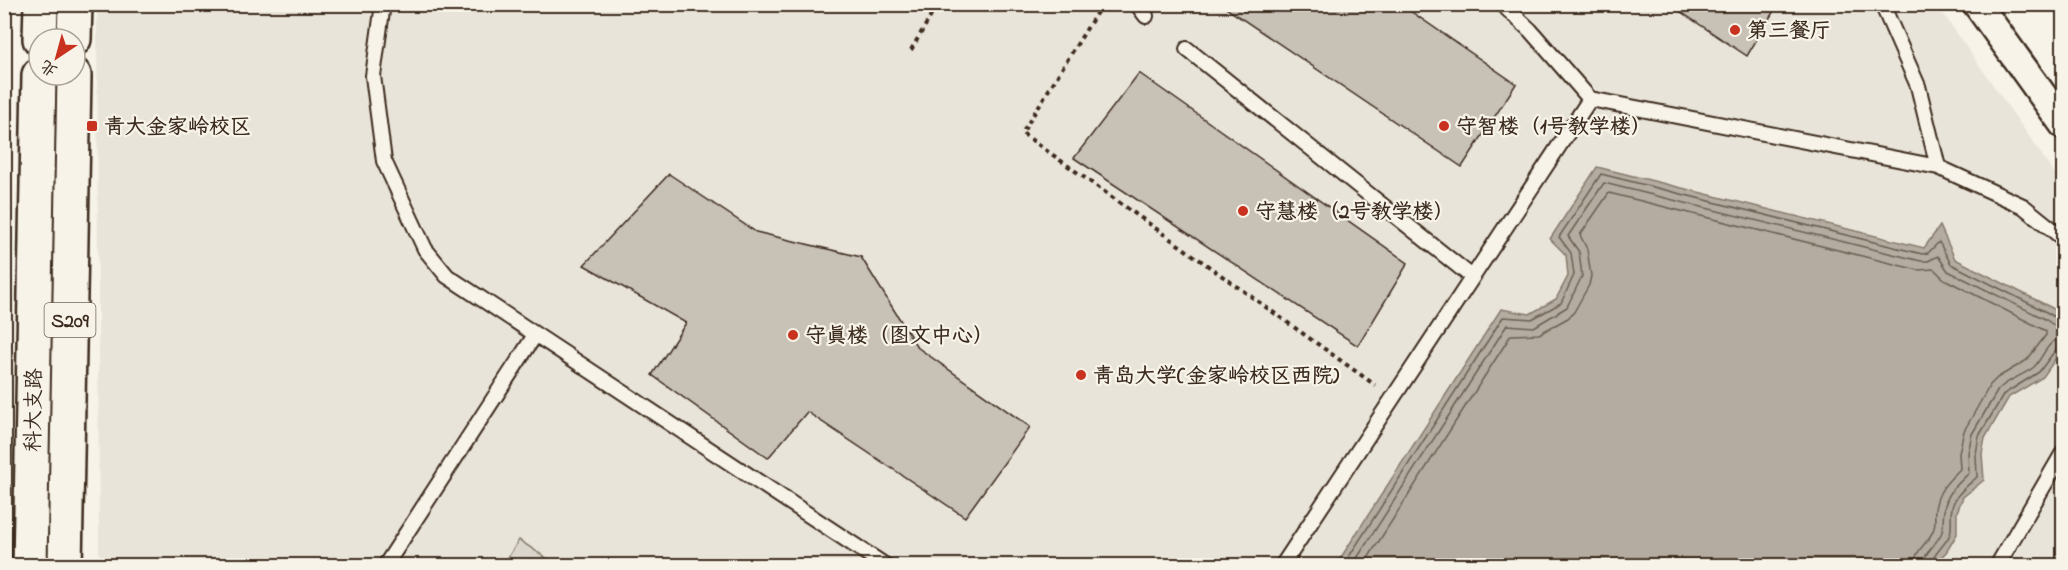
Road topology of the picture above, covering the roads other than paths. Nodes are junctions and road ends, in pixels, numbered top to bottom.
1 (40, 4) edge
2 (75, 4) edge
3 (383, 4) edge
4 (1137, 4) edge
5 (1502, 4) edge
6 (1881, 4) edge
7 (1977, 4) edge
8 (1146, 16) dead end
9 (40, 27) edge
10 (74, 27) edge
11 (1187, 49) dead end
12 (39, 87) edge
13 (74, 87) edge
14 (1590, 99) junction
15 (2064, 125) edge
16 (1938, 166) junction
17 (2064, 240) edge
18 (1472, 277) junction
19 (536, 335) junction
20 (2064, 451) edge
21 (30, 566) edge
22 (65, 566) edge
23 (385, 566) edge
24 (886, 566) edge
25 (1282, 566) edge
26 (1997, 566) edge

1 - 9 main road
2 - 10 main road
3 - 19 lane
4 - 8 lane
5 - 14 lane
6 - 16 lane
7 - 15 street
11 - 18 lane
12 - 21 main road, 科大支路 / S209
13 - 22 main road, 科大支路 / S209
14 - 16 lane
14 - 18 lane
16 - 17 lane
18 - 25 lane
19 - 23 lane
19 - 24 lane
20 - 26 lane

